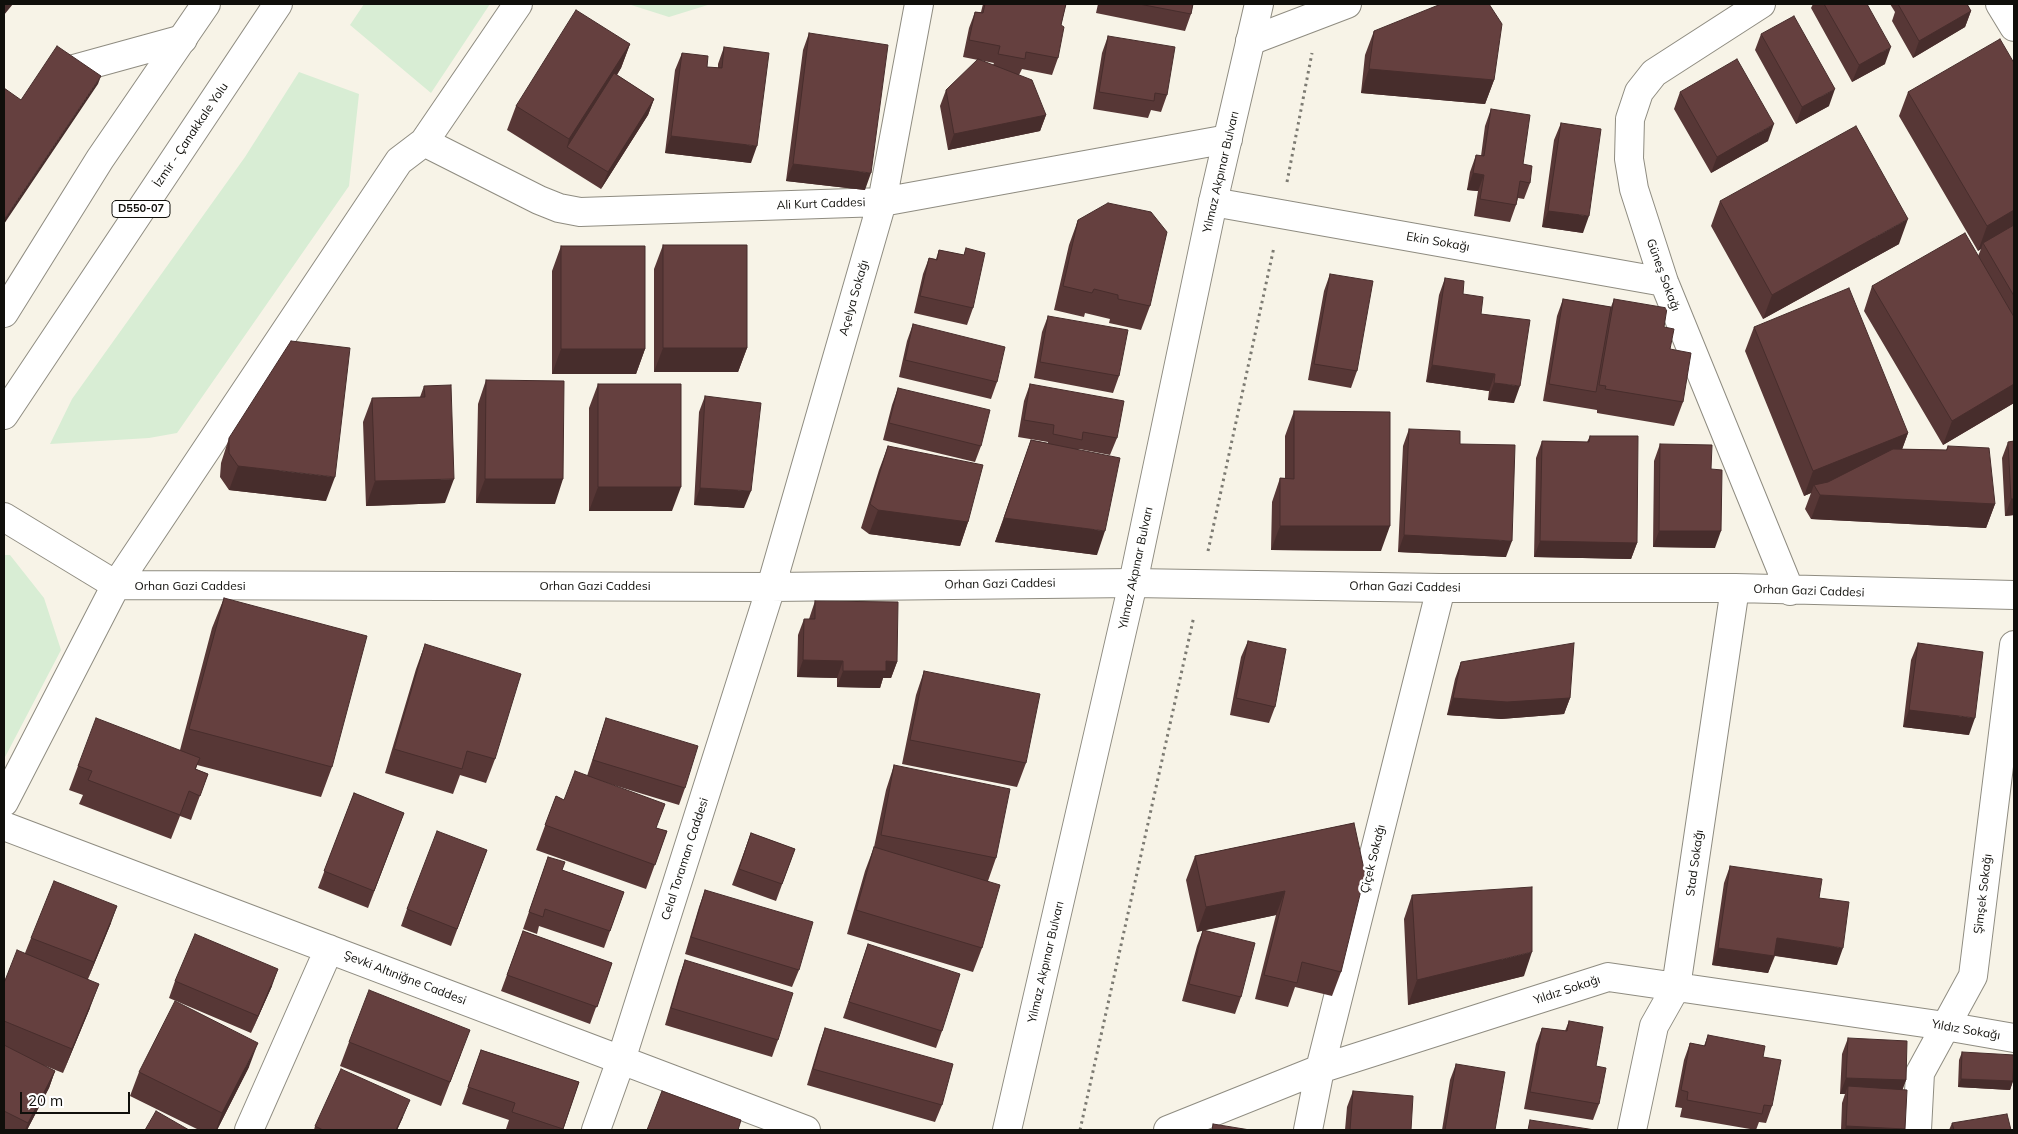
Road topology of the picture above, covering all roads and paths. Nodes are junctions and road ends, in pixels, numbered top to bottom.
1 (206, 4) edge
2 (278, 4) edge
3 (518, 4) edge
4 (918, 4) edge
5 (1259, 4) edge
6 (1347, 4) edge
7 (1761, 4) edge
8 (2000, 4) edge
9 (2014, 28) edge
10 (182, 39) junction
11 (1250, 41) junction
12 (74, 69) edge
13 (1228, 139) junction
14 (424, 142) junction
15 (882, 202) junction
16 (1213, 202) junction
17 (1664, 282) junction
18 (4, 313) edge
19 (4, 415) edge
20 (4, 518) edge
21 (1133, 583) junction
22 (116, 585) junction
23 (771, 587) junction
24 (1441, 588) junction
25 (1735, 588) junction
26 (1790, 591) junction
27 (2014, 595) edge
28 (2014, 645) edge
29 (4, 802) edge
30 (4, 826) edge
31 (329, 949) junction
32 (1676, 987) junction
33 (1946, 1026) junction
34 (2014, 1038) edge
35 (621, 1060) junction
36 (1320, 1069) junction
37 (249, 1130) edge
38 (596, 1130) edge
39 (806, 1130) edge
40 (1007, 1130) edge
41 (1168, 1130) edge
42 (1308, 1130) edge
43 (1632, 1130) edge
44 (1917, 1130) edge

1 - 10 main road
2 - 19 main road, İzmir - Çanakkale Yolu / D550-07
3 - 14 main road
4 - 15 main road, Açelya Sokağı
5 - 11 main road, Yılmaz Akpınar Bulvarı
6 - 11 main road
7 - 17 main road, Güneş Sokağı
8 - 9 main road
10 - 12 main road
10 - 18 main road
11 - 13 main road, Yılmaz Akpınar Bulvarı
13 - 15 main road, Ali Kurt Caddesi
13 - 16 main road, Yılmaz Akpınar Bulvarı
14 - 15 main road, Ali Kurt Caddesi
14 - 22 main road
15 - 23 main road, Açelya Sokağı
16 - 17 main road, Ekin Sokağı
16 - 21 main road, Yılmaz Akpınar Bulvarı
17 - 26 main road, Güneş Sokağı
20 - 22 main road, Orhan Gazi Caddesi
21 - 23 main road, Orhan Gazi Caddesi
21 - 24 main road, Orhan Gazi Caddesi
21 - 40 main road, Yılmaz Akpınar Bulvarı
22 - 23 main road, Orhan Gazi Caddesi
22 - 29 main road
23 - 35 main road, Celal Toraman Caddesi
24 - 25 main road, Orhan Gazi Caddesi
24 - 36 main road, Çiçek Sokağı
25 - 26 main road, Orhan Gazi Caddesi
25 - 32 main road, Stad Sokağı
26 - 27 main road, Orhan Gazi Caddesi
28 - 33 main road, Şimşek Sokağı
30 - 31 main road, Şevki Altıniğne Caddesi
31 - 35 main road, Şevki Altıniğne Caddesi
31 - 37 main road
32 - 33 main road, Yıldız Sokağı
32 - 36 main road, Yıldız Sokağı
32 - 43 main road, Stad Sokağı
33 - 34 main road, Yıldız Sokağı
33 - 44 main road, Şimşek Sokağı
35 - 38 main road, Celal Toraman Caddesi
35 - 39 main road, Şevki Altıniğne Caddesi
36 - 41 main road, Yıldız Sokağı
36 - 42 main road, Çiçek Sokağı

